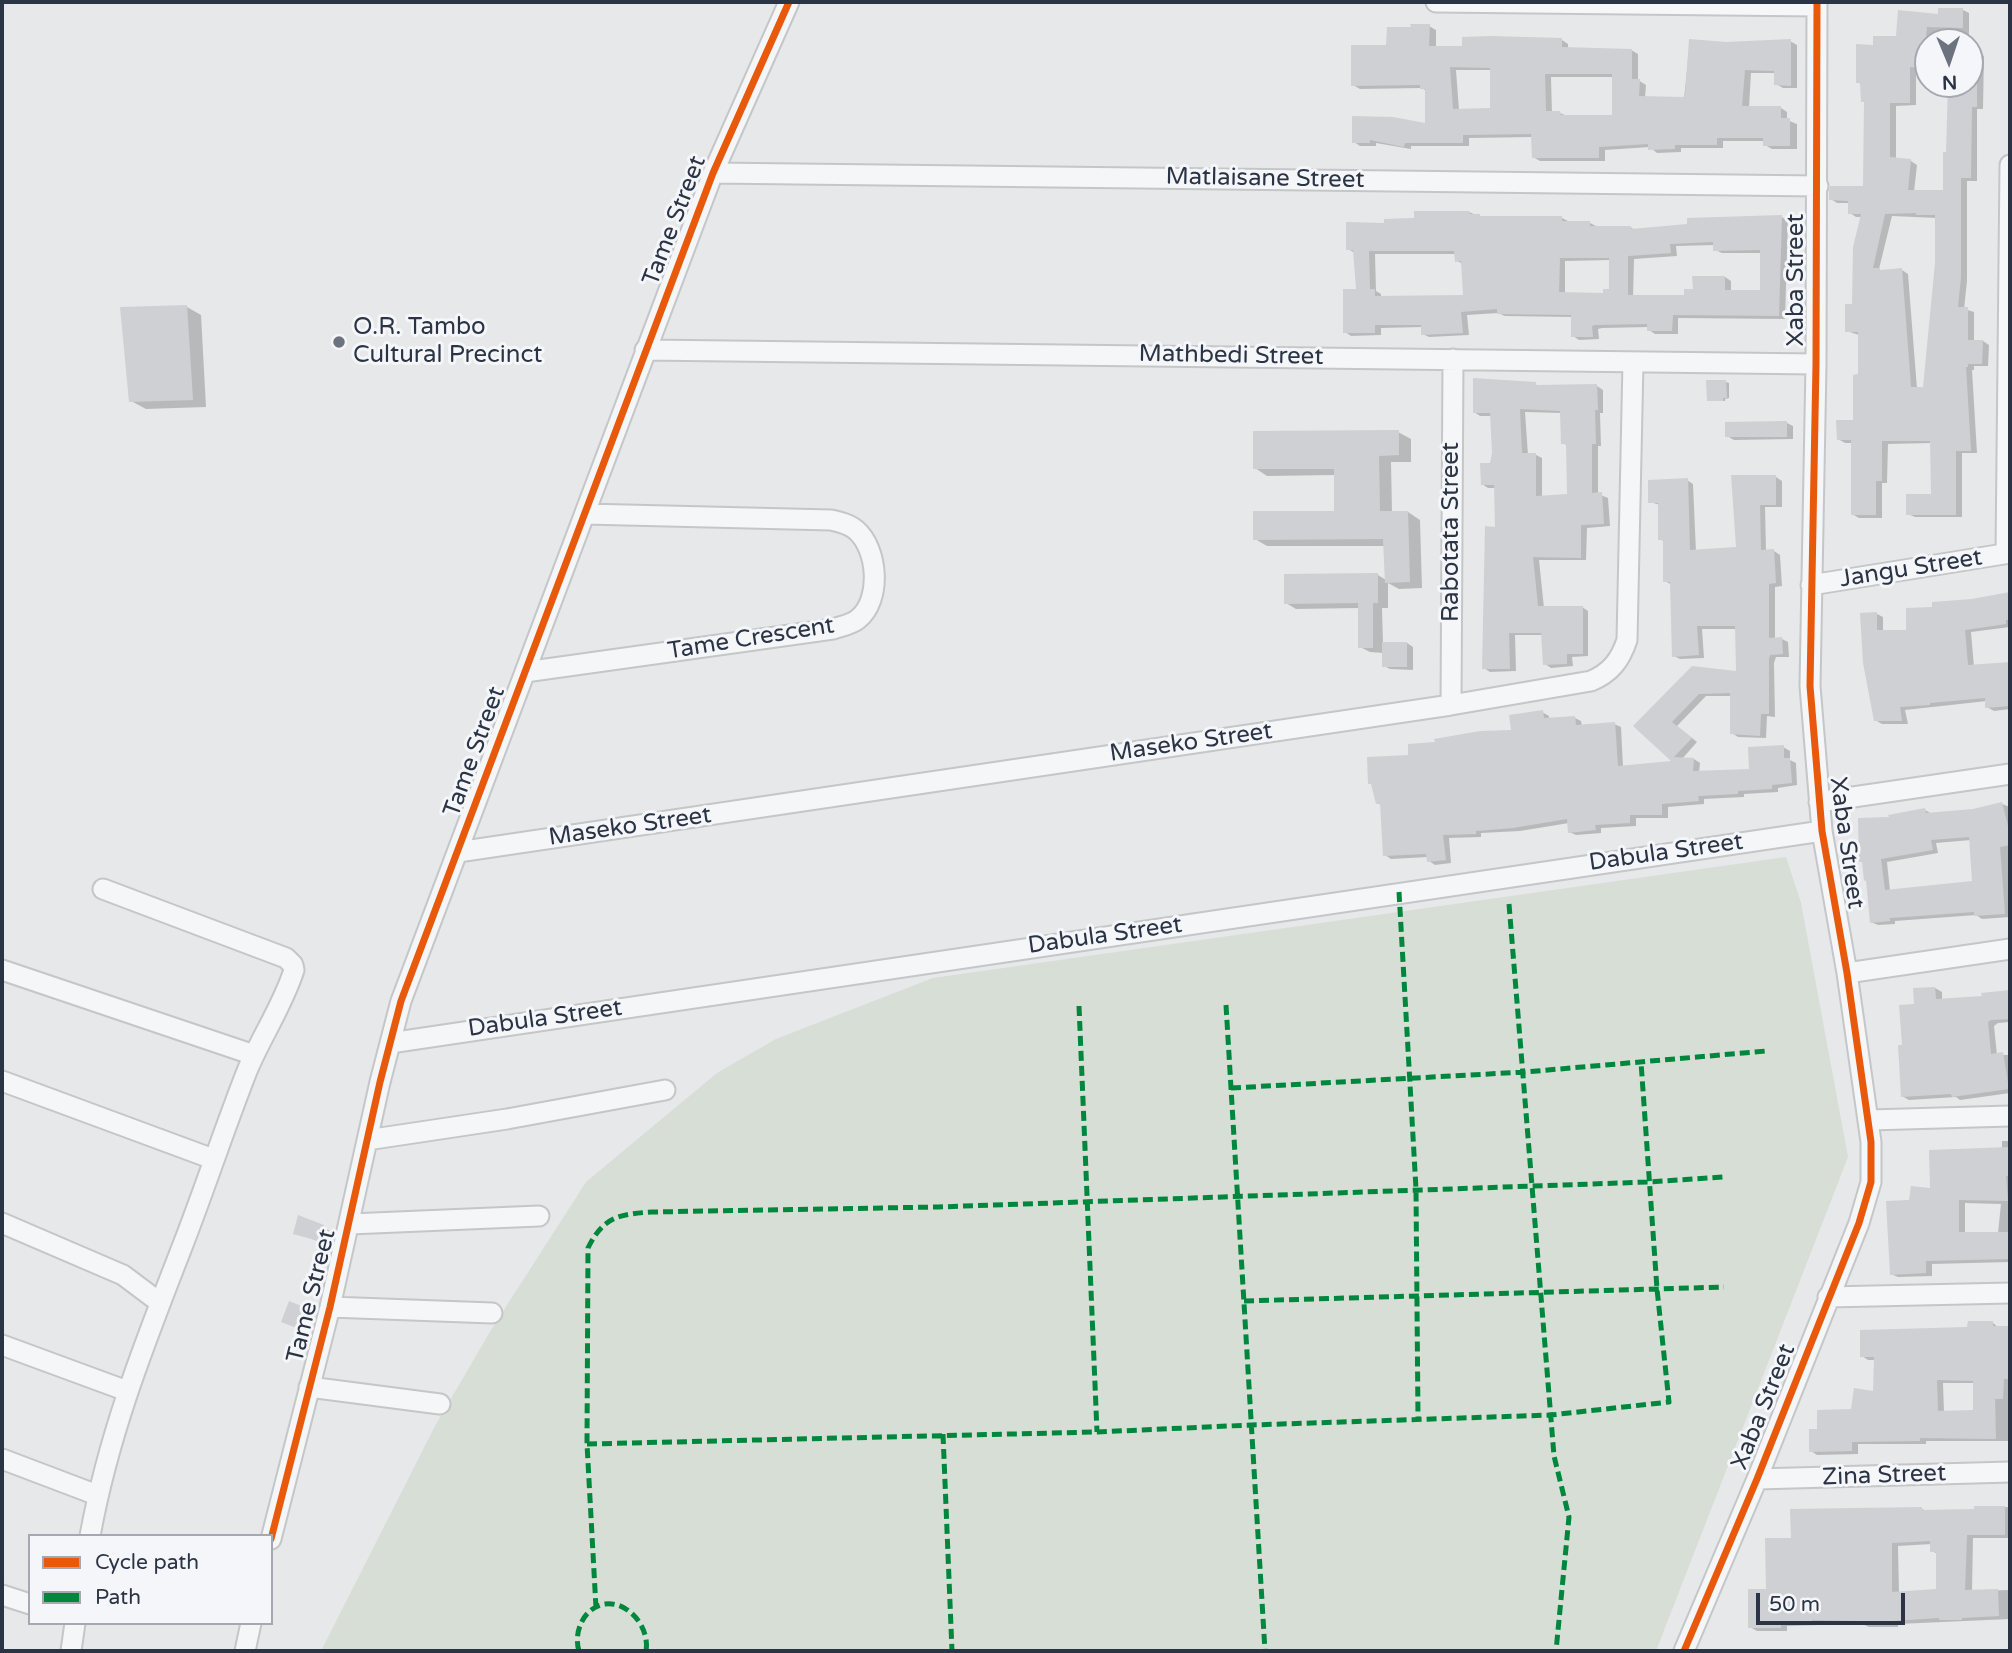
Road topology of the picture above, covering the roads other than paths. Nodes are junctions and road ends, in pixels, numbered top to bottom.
1 (789, 2) edge
2 (1436, 2) edge
3 (1817, 4) edge
4 (2010, 164) edge
5 (713, 173) junction
6 (1818, 186) junction
7 (645, 350) junction
8 (1453, 359) junction
9 (1633, 362) junction
10 (1816, 364) junction
11 (585, 514) junction
12 (2008, 553) edge
13 (1811, 585) junction
14 (525, 672) junction
15 (1451, 705) junction
16 (2010, 774) edge
17 (1819, 802) junction
18 (1822, 831) junction
19 (458, 852) junction
20 (103, 889) dead end
21 (2010, 949) edge
22 (2, 970) edge
23 (1846, 973) junction
24 (390, 1043) junction
25 (254, 1055) junction
26 (2, 1081) edge
27 (665, 1090) dead end
28 (2010, 1116) edge
29 (1869, 1120) junction
30 (367, 1140) junction
31 (214, 1158) junction
32 (539, 1216) dead end
33 (2, 1223) edge
34 (350, 1224) junction
35 (2010, 1293) edge
36 (1828, 1297) junction
37 (159, 1302) junction
38 (330, 1307) junction
39 (492, 1314) dead end
40 (2, 1345) edge
41 (309, 1387) junction
42 (127, 1391) junction
43 (440, 1404) dead end
44 (2, 1459) edge
45 (2010, 1472) edge
46 (1757, 1479) junction
47 (97, 1495) junction
48 (90, 1534) edge
49 (272, 1534) edge
50 (2, 1595) edge
51 (28, 1603) edge
52 (75, 1625) edge
53 (251, 1625) edge
54 (71, 1651) edge
55 (245, 1651) edge
56 (1684, 1651) edge

1 - 5 street, Tame Street
2 - 3 street
3 - 6 street, Xaba Street
4 - 12 street
5 - 6 street, Matlaisane Street
5 - 7 street, Tame Street
6 - 10 street, Xaba Street
7 - 8 street, Mathbedi Street
7 - 11 street, Tame Street
8 - 9 street, Mathbedi Street
8 - 15 street, Rabotata Street
9 - 10 street, Mathbedi Street
9 - 15 street, Maseko Street
10 - 13 street, Xaba Street
11 - 14 street, Tame Street
11 - 14 street, Tame Crescent
12 - 13 street, Jangu Street
13 - 17 street, Xaba Street
14 - 19 street, Tame Street
15 - 19 street, Maseko Street
16 - 17 street
17 - 18 street, Xaba Street
18 - 23 street, Xaba Street
18 - 24 street, Dabula Street
19 - 24 street, Tame Street
20 - 25 street
21 - 23 street
22 - 25 street
23 - 29 street, Xaba Street
24 - 30 street, Tame Street
25 - 31 street
26 - 31 street
27 - 30 street
28 - 29 street
29 - 36 street, Xaba Street
30 - 34 street, Tame Street
31 - 37 street
32 - 34 street, Tame Street
33 - 37 street
34 - 38 street, Tame Street
35 - 36 street
36 - 46 street, Xaba Street
37 - 42 street
38 - 39 street, Tame Street
38 - 41 street, Tame Street
40 - 42 street
41 - 43 street
41 - 49 street, Tame Street
42 - 47 street
44 - 47 street
45 - 46 street, Zina Street
46 - 56 street, Xaba Street
47 - 48 street
50 - 51 street
52 - 54 street
53 - 55 street

